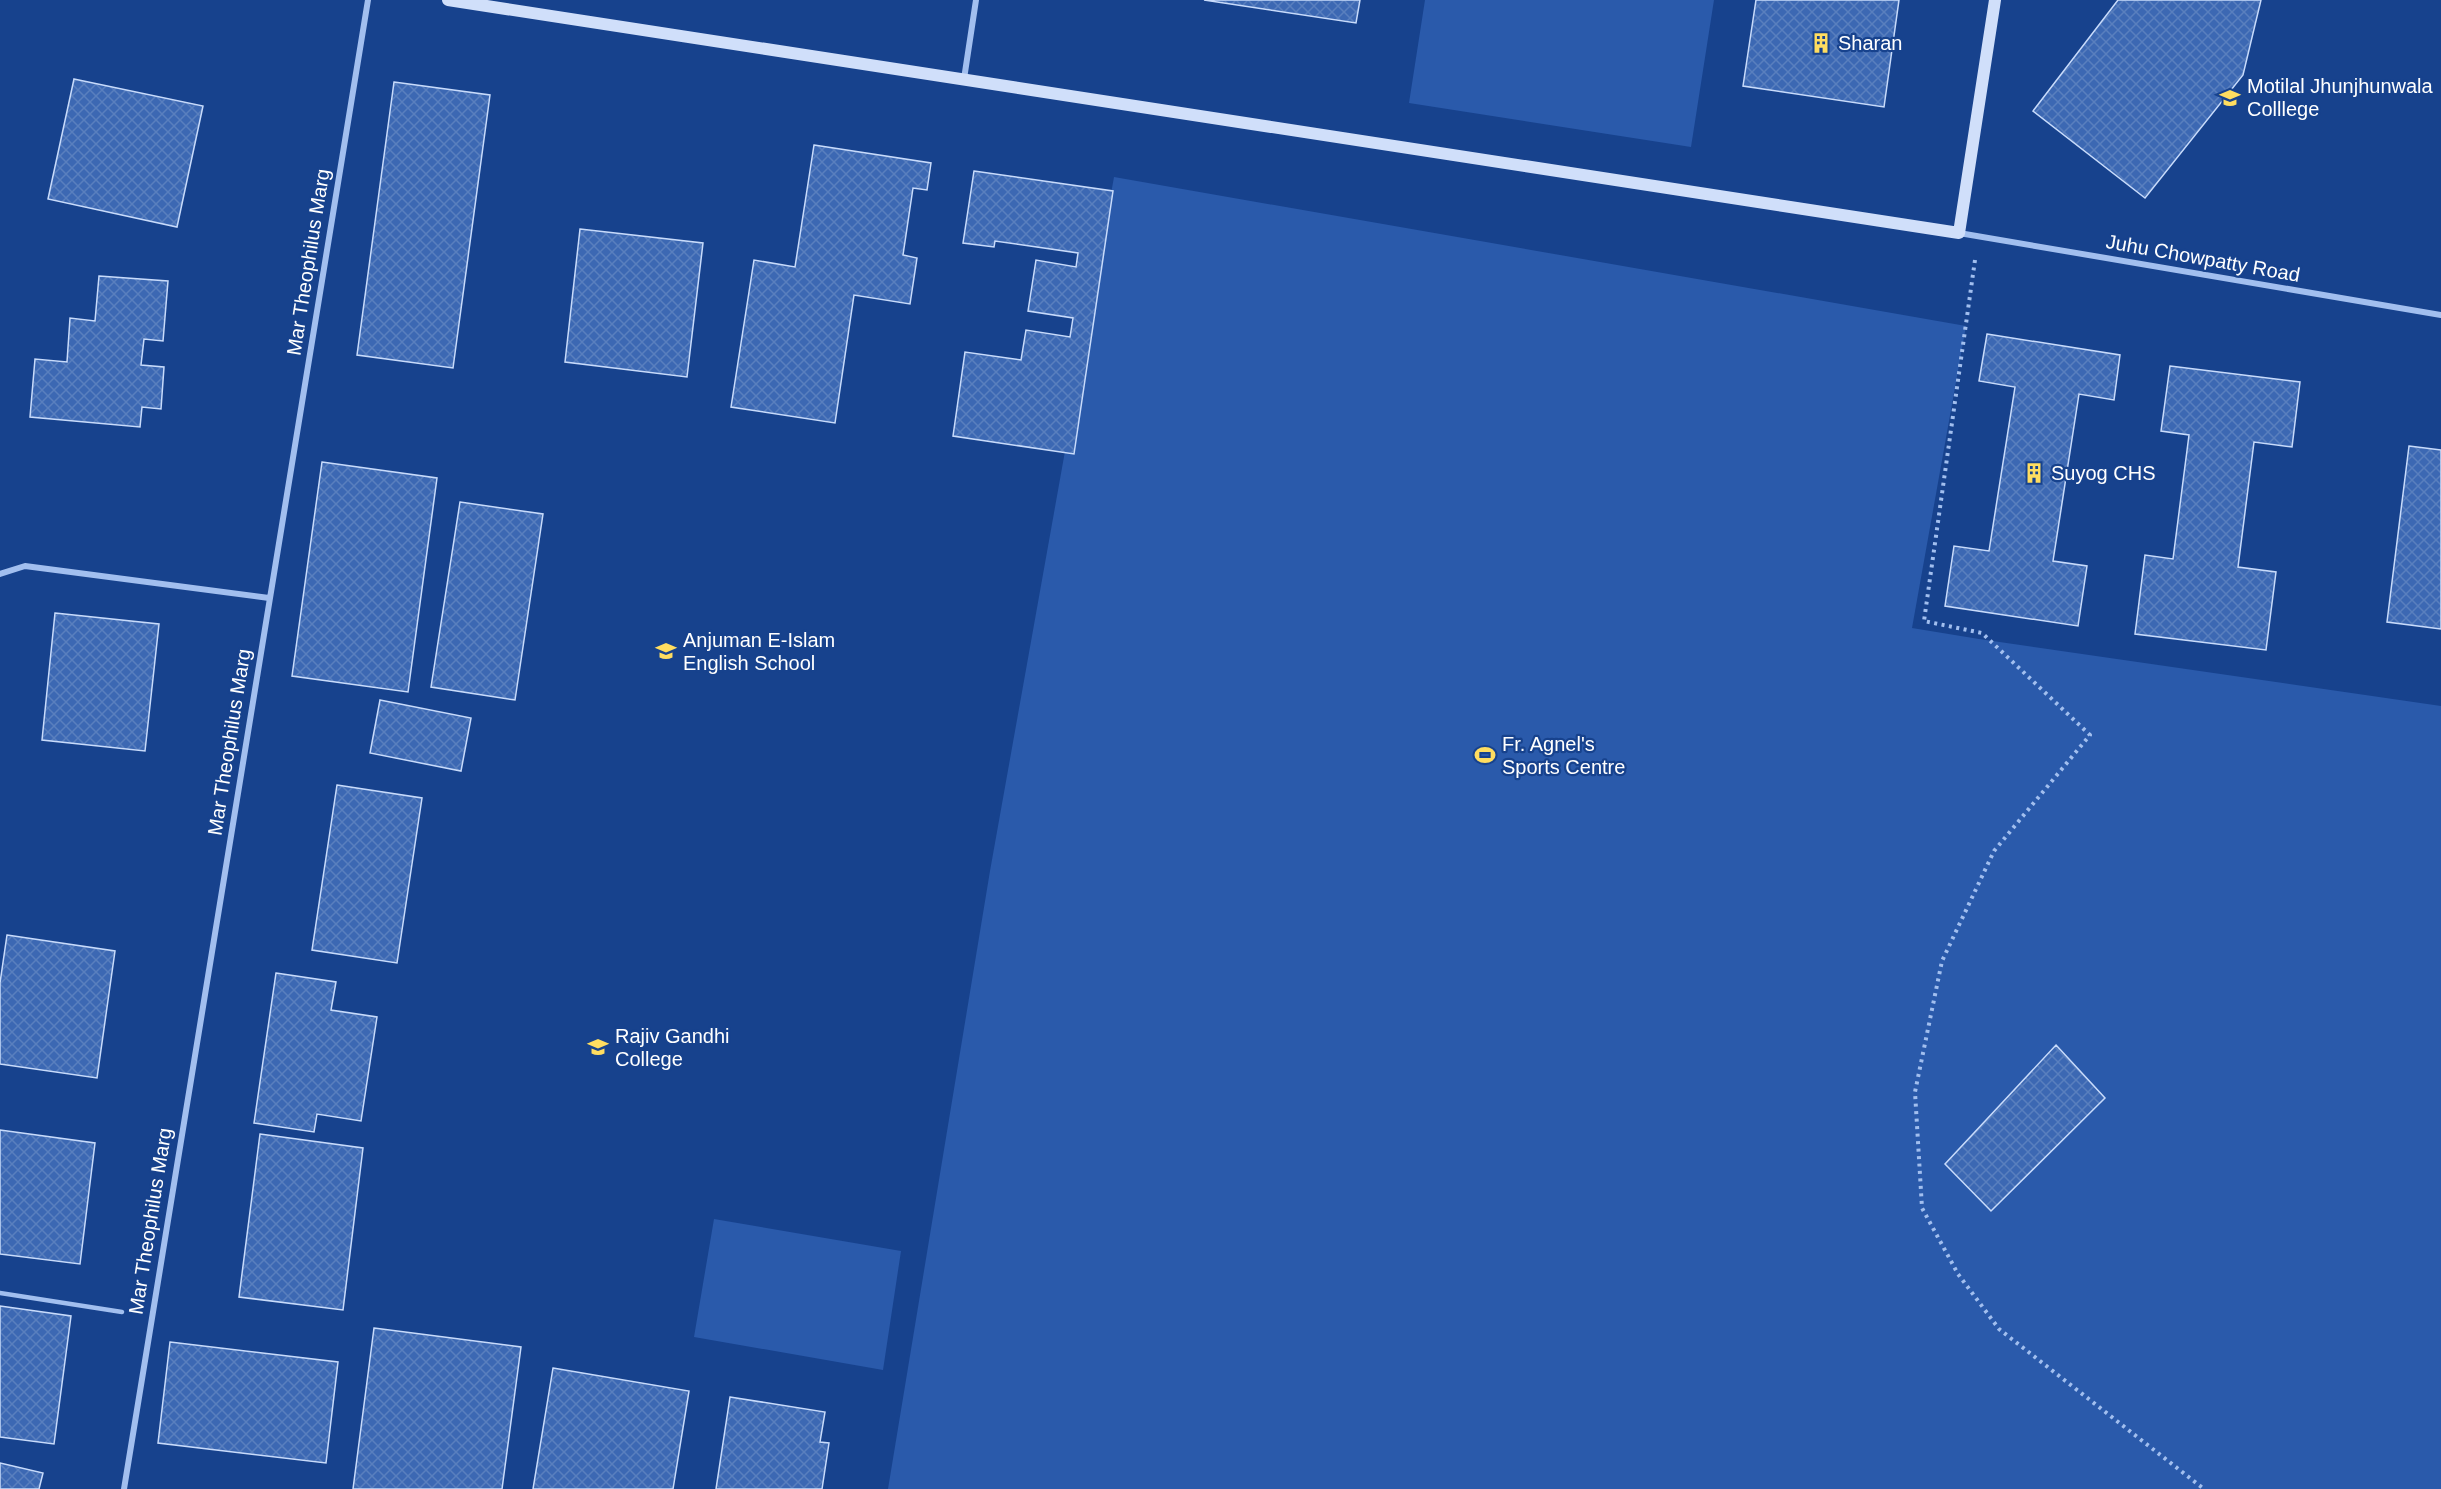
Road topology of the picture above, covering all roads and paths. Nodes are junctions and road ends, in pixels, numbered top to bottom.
1 (368, 0) edge
2 (448, 0) edge
3 (976, 0) edge
4 (1995, 0) edge
5 (964, 80) junction
6 (1959, 233) junction
7 (1978, 237) junction
8 (2441, 315) edge
9 (0, 574) edge
10 (269, 598) junction
11 (0, 1293) edge
12 (122, 1312) dead end
13 (124, 1489) edge
14 (2204, 1489) edge

1 - 10 street, Mar Theophilus Marg
2 - 5 street
3 - 5 street
4 - 6 street
5 - 6 street
6 - 7 street, Juhu Chowpatty Road
7 - 8 street, Juhu Chowpatty Road
7 - 14 path
9 - 10 street
10 - 13 street, Mar Theophilus Marg
11 - 12 lane

